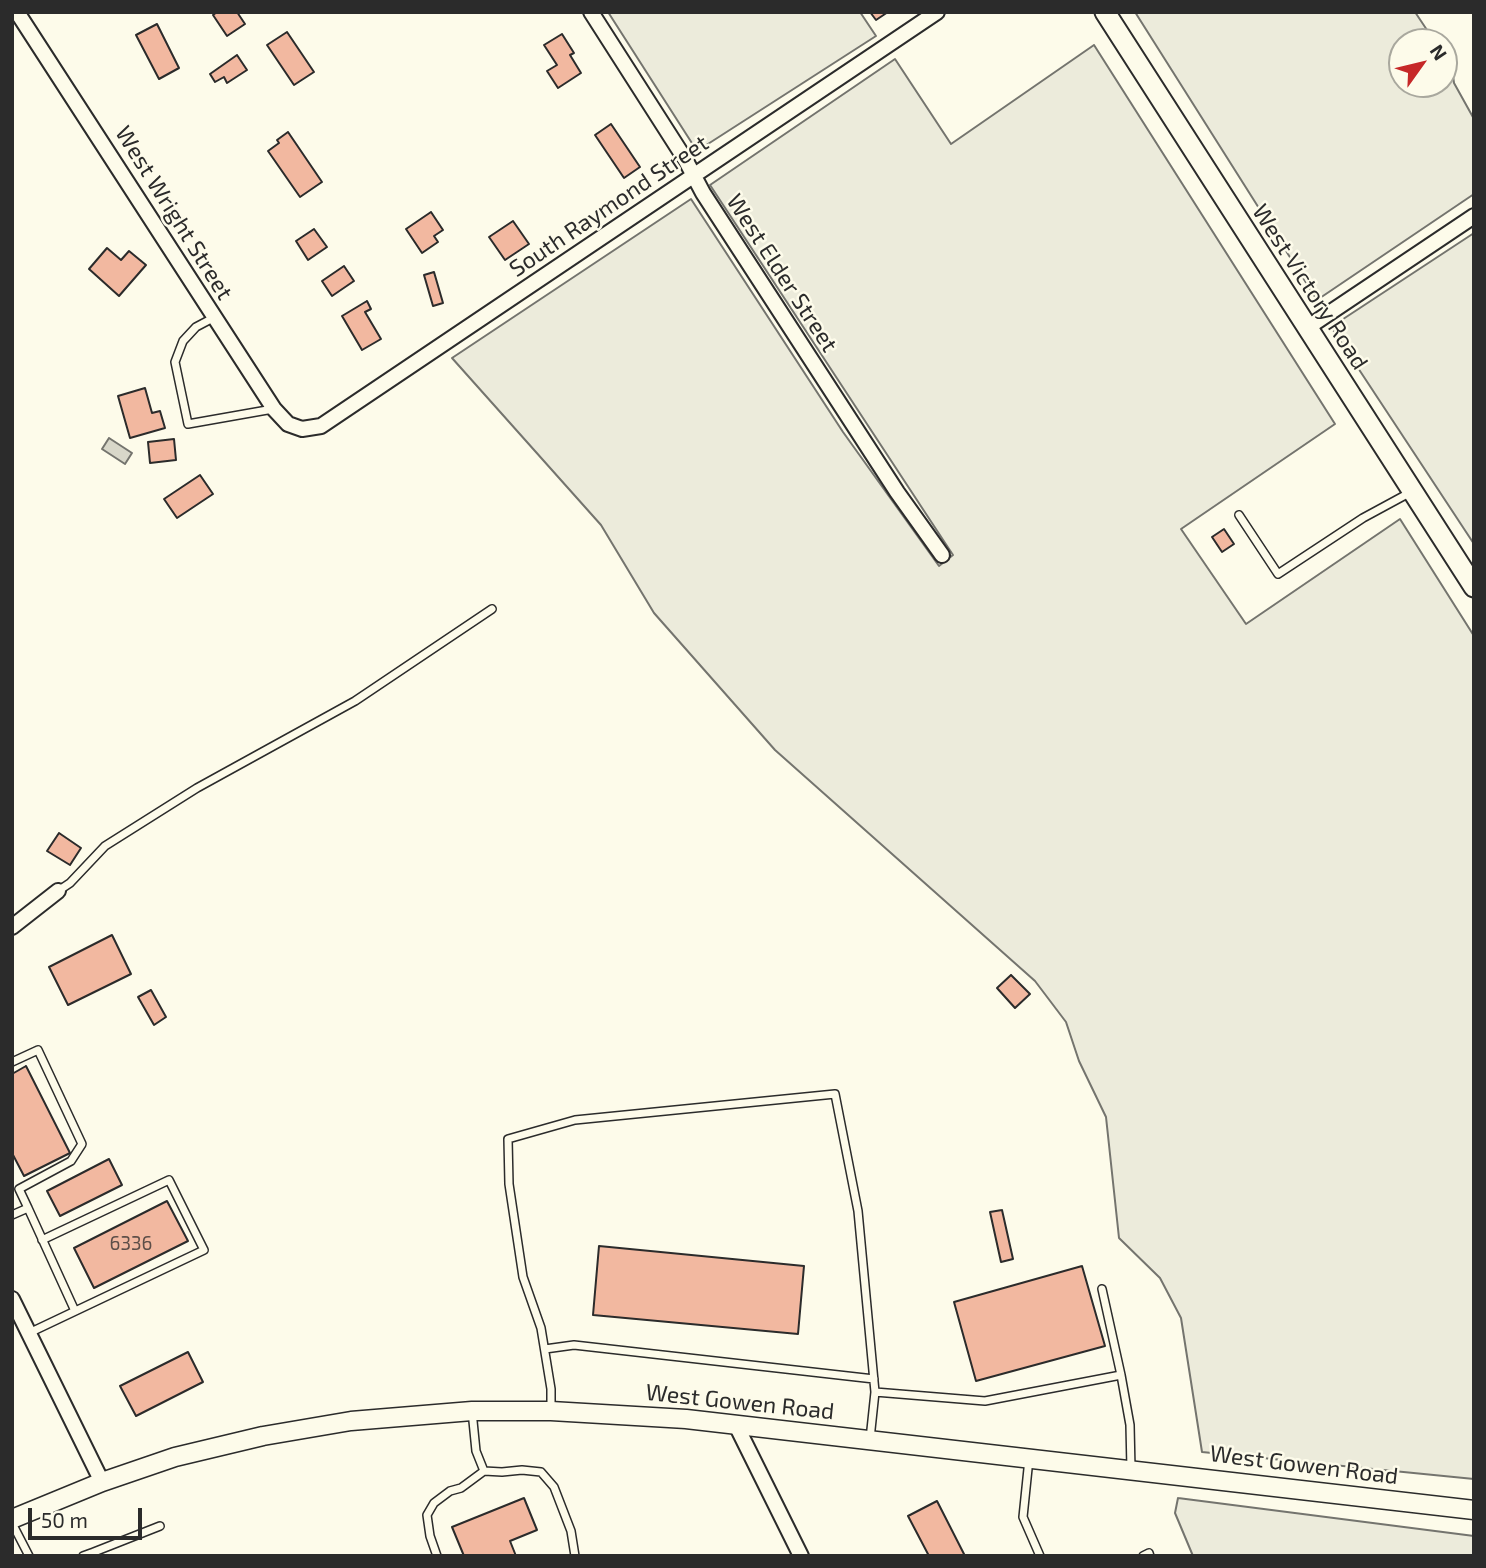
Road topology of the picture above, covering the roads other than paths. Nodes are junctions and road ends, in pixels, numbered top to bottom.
1 (17, 12) edge
2 (591, 12) edge
3 (937, 12) edge
4 (1105, 12) edge
5 (694, 177) junction
6 (1474, 216) edge
7 (213, 318) junction
8 (1307, 328) junction
9 (274, 409) junction
10 (302, 429) joint
11 (1412, 492) junction
12 (1239, 515) dead end
13 (942, 555) dead end
14 (1474, 587) edge
15 (492, 609) dead end
16 (58, 891) joint
17 (12, 927) edge
18 (12, 1062) edge
19 (15, 1189) edge
20 (28, 1208) junction
21 (12, 1215) edge
22 (42, 1240) junction
23 (1102, 1289) dead end
24 (12, 1299) edge
25 (75, 1311) junction
26 (28, 1333) junction
27 (545, 1349) junction
28 (1121, 1375) junction
29 (874, 1379) junction
30 (875, 1392) junction
31 (472, 1411) junction
32 (551, 1411) junction
33 (736, 1425) junction
34 (870, 1440) junction
35 (1029, 1458) junction
36 (1131, 1470) junction
37 (484, 1471) junction
38 (102, 1482) junction
39 (1474, 1510) edge
40 (12, 1521) edge
41 (160, 1526) dead end
42 (94, 1554) edge
43 (29, 1556) edge
44 (83, 1556) edge
45 (437, 1556) edge
46 (575, 1556) edge
47 (801, 1556) edge
48 (1040, 1556) edge
49 (1143, 1556) edge
50 (1150, 1556) edge

1 - 7 street, West Wright Street
2 - 5 street, West Elder Street
3 - 5 street, South Raymond Street
4 - 8 main road, West Victory Road
5 - 10 street, South Raymond Street
5 - 13 street, West Elder Street
6 - 8 street
7 - 9 street, West Wright Street
7 - 9 lane
8 - 11 main road, West Victory Road
9 - 10 street, West Wright Street
11 - 12 lane
11 - 14 main road, West Victory Road
15 - 16 lane
16 - 17 street
18 - 19 lane
19 - 20 lane
20 - 21 lane
20 - 22 lane
22 - 25 lane
22 - 25 lane
23 - 28 lane
24 - 26 street
25 - 26 lane
26 - 38 street
27 - 29 lane
27 - 29 lane
27 - 32 lane
28 - 30 lane
28 - 36 lane
29 - 30 lane
30 - 34 lane
31 - 32 street, West Gowen Road
31 - 37 lane
31 - 38 street, West Gowen Road
32 - 33 street, West Gowen Road
33 - 34 street, West Gowen Road
33 - 47 street
34 - 35 street, West Gowen Road
35 - 36 street, West Gowen Road
35 - 48 lane
36 - 39 street, West Gowen Road
37 - 45 lane
37 - 46 lane
38 - 40 street, West Gowen Road
40 - 43 lane
41 - 42 lane
42 - 44 lane
49 - 50 lane

